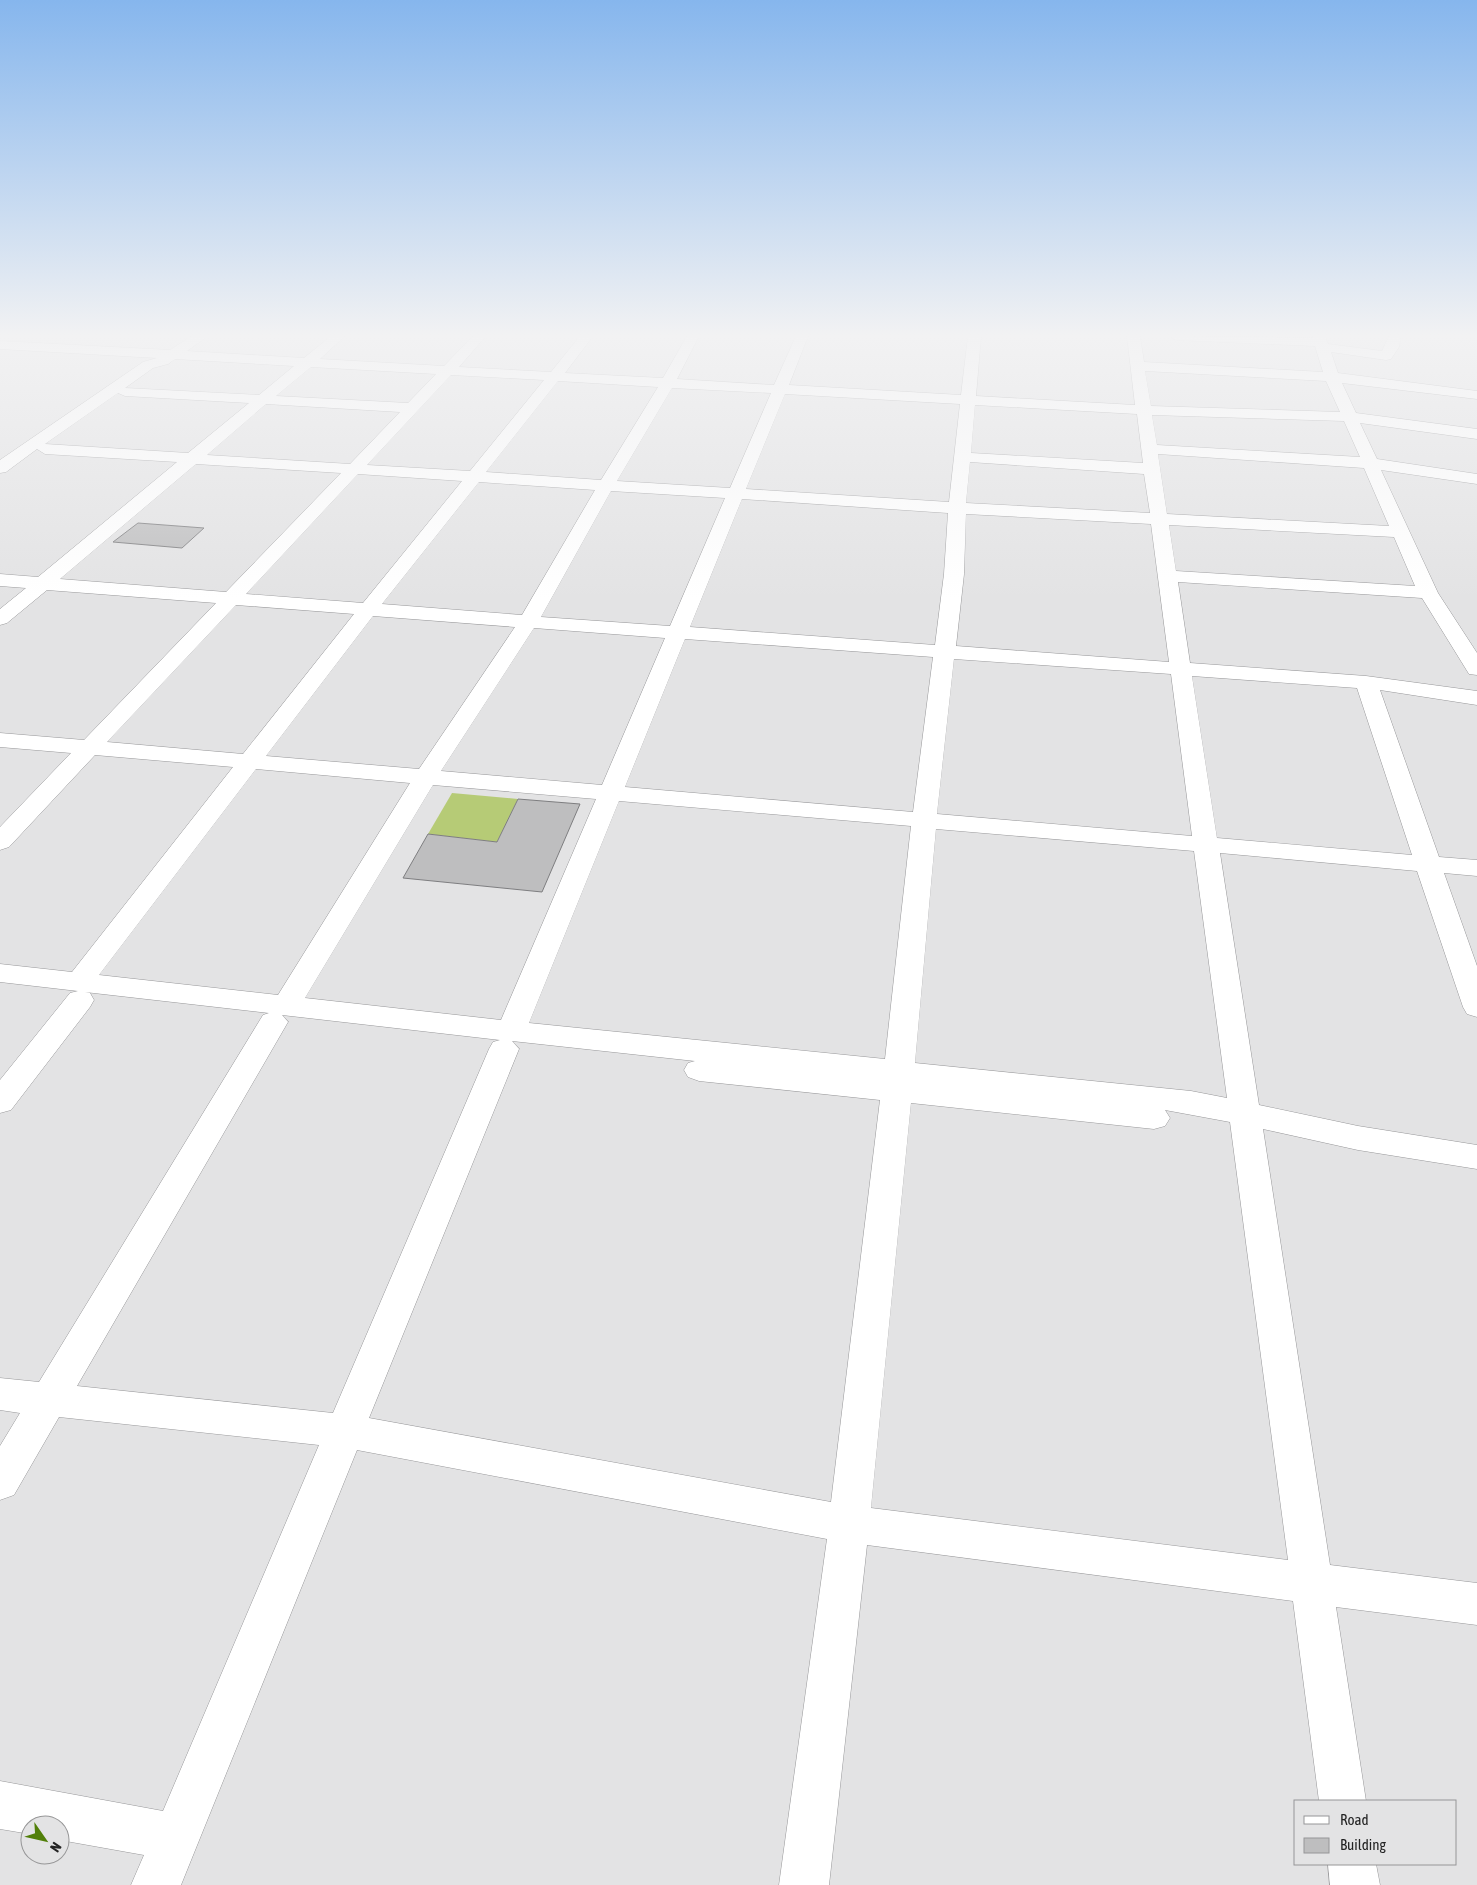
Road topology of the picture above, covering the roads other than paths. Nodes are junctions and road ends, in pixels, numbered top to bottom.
1 (69, 424) edge
2 (75, 424) edge
3 (233, 424) edge
4 (398, 424) edge
5 (517, 424) edge
6 (642, 424) edge
7 (765, 424) edge
8 (965, 424) edge
9 (1145, 424) edge
10 (1353, 424) edge
11 (1402, 424) edge
12 (1477, 434) edge
13 (0, 446) edge
14 (37, 448) junction
15 (963, 457) junction
16 (191, 459) junction
17 (1150, 459) junction
18 (1371, 463) junction
19 (0, 468) edge
20 (356, 469) junction
21 (475, 476) junction
22 (1477, 479) edge
23 (0, 480) edge
24 (606, 484) junction
25 (736, 494) junction
26 (957, 508) junction
27 (1159, 518) junction
28 (1401, 532) junction
29 (1167, 576) junction
30 (0, 580) edge
31 (43, 583) junction
32 (1428, 592) junction
33 (234, 597) junction
34 (369, 608) junction
35 (0, 619) edge
36 (528, 622) junction
37 (678, 631) junction
38 (945, 652) junction
39 (1181, 669) junction
40 (1477, 669) edge
41 (1366, 682) junction
42 (1477, 698) edge
43 (0, 740) edge
44 (89, 748) junction
45 (250, 762) junction
46 (425, 778) junction
47 (610, 794) junction
48 (924, 821) junction
49 (0, 842) edge
50 (1206, 846) junction
51 (1426, 863) junction
52 (1477, 868) edge
53 (0, 973) edge
54 (0, 991) edge
55 (79, 991) junction
56 (1477, 1007) edge
57 (280, 1013) junction
58 (508, 1040) junction
59 (898, 1081) junction
60 (0, 1102) edge
61 (1245, 1115) junction
62 (1477, 1158) edge
63 (0, 1394) edge
64 (48, 1400) junction
65 (345, 1431) junction
66 (0, 1482) edge
67 (849, 1524) junction
68 (1312, 1581) junction
69 (1477, 1604) edge
70 (1343, 1800) edge
71 (0, 1805) edge
72 (176, 1837) junction
73 (1352, 1865) edge
74 (156, 1885) edge
75 (804, 1885) edge
76 (1355, 1885) edge

1 - 14 street
2 - 14 street
3 - 16 street
4 - 20 street
5 - 21 street
6 - 24 street
7 - 25 street
8 - 15 street
9 - 17 street
10 - 18 street
11 - 12 street
13 - 14 street
14 - 16 street
14 - 19 street
14 - 23 street
15 - 17 street
15 - 26 street
16 - 20 street
16 - 31 street
17 - 18 street
17 - 27 street
18 - 22 street
18 - 28 street
20 - 21 street
20 - 33 street
21 - 24 street
21 - 34 street
24 - 25 street
24 - 36 street
25 - 26 street
25 - 37 street
26 - 27 street
26 - 38 street
27 - 28 street
27 - 29 street
28 - 32 street
29 - 32 street
29 - 39 street
30 - 31 street
31 - 33 street
31 - 35 street
32 - 40 street
33 - 34 street
33 - 44 street
34 - 36 street
34 - 45 street
36 - 37 street
36 - 46 street
37 - 38 street
37 - 47 street
38 - 39 street
38 - 48 street
39 - 41 street
39 - 50 street
41 - 42 street
41 - 51 street
43 - 44 street
44 - 45 street
44 - 49 street
45 - 46 street
45 - 55 street
46 - 47 street
46 - 57 street
47 - 48 street
47 - 58 street
48 - 50 street
48 - 59 street
50 - 51 street
50 - 61 street
51 - 52 street
51 - 56 street
53 - 55 street
54 - 55 street
55 - 57 street
55 - 60 street
57 - 58 street
57 - 64 street
58 - 59 street
58 - 65 street
59 - 61 street
59 - 67 street
61 - 62 street
61 - 68 street
63 - 64 street
64 - 65 street
64 - 66 street
65 - 67 street
65 - 72 street
67 - 68 street
67 - 75 street
68 - 69 street
68 - 70 street
71 - 72 street
72 - 74 street
73 - 76 street

